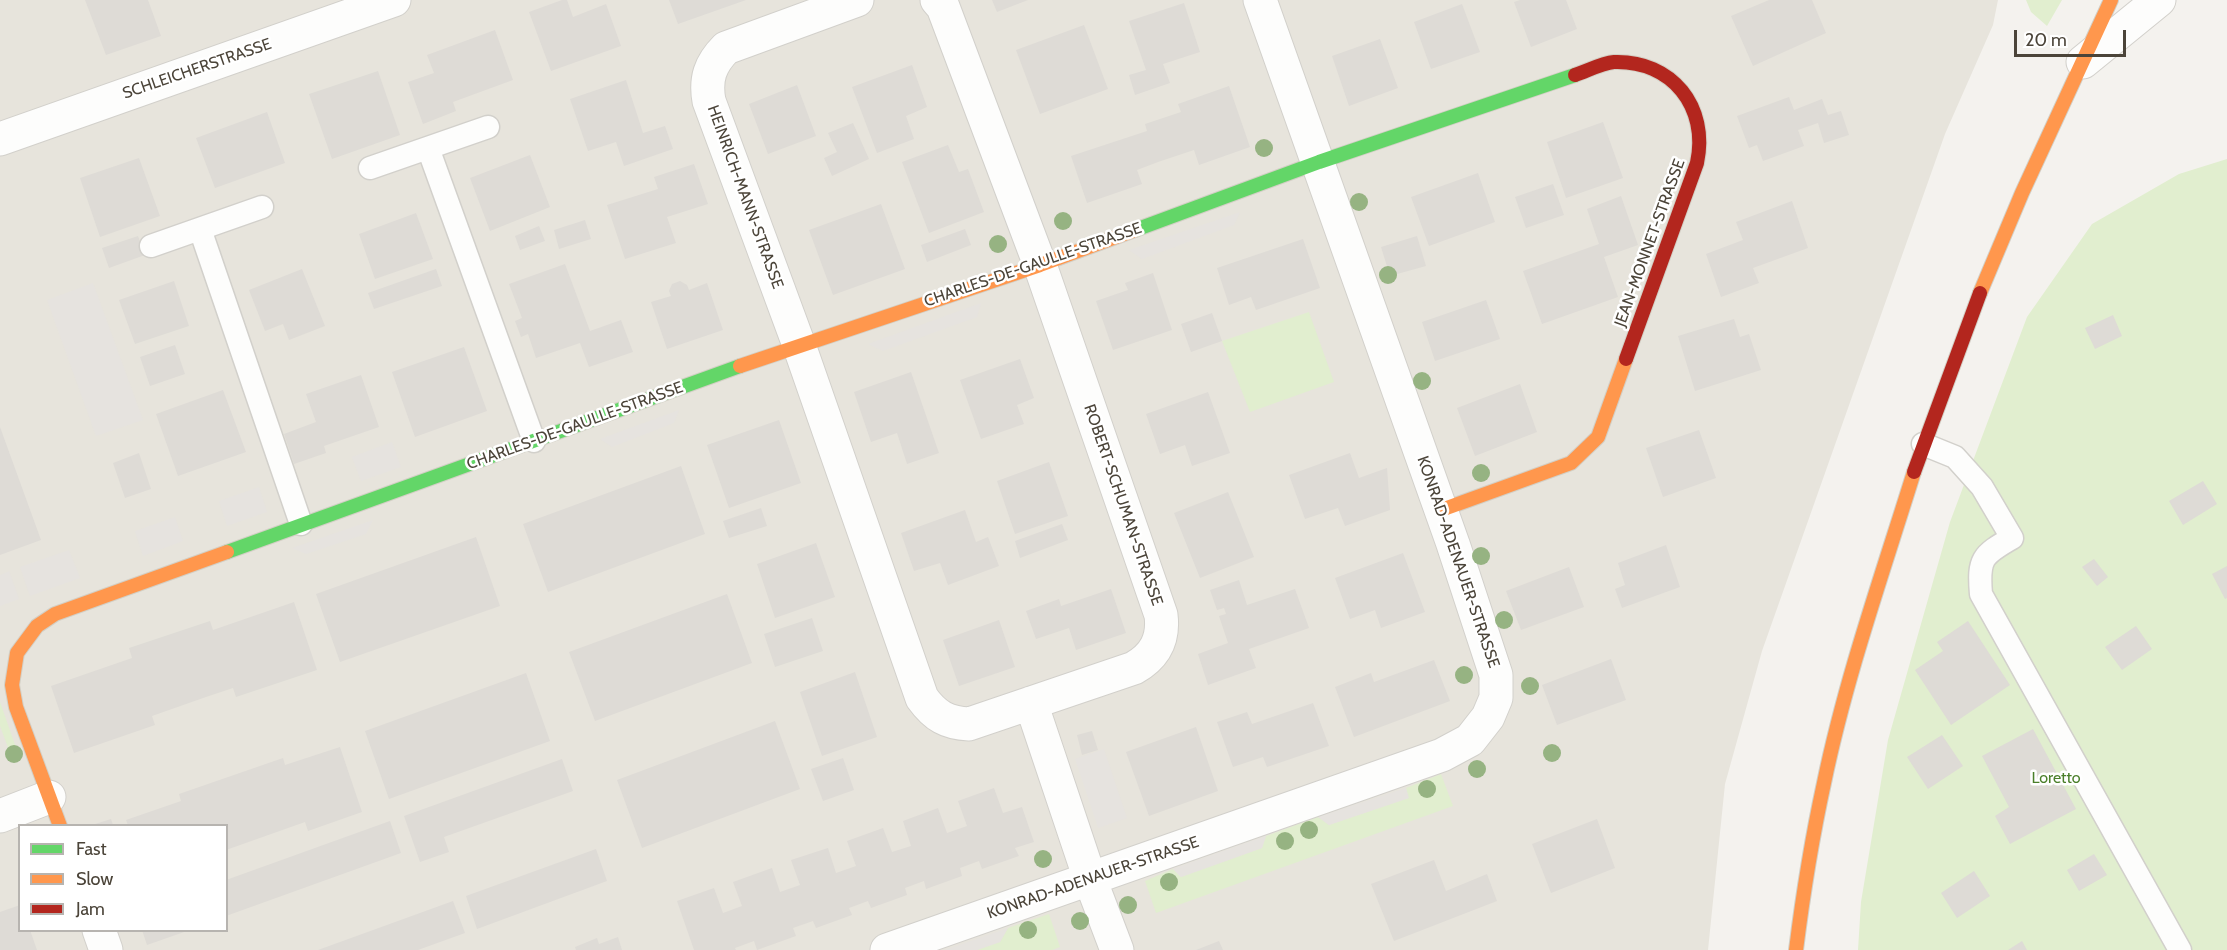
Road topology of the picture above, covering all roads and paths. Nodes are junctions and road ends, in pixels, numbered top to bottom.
1 (394, 0) edge
2 (857, 0) edge
3 (937, 0) edge
4 (1260, 0) edge
5 (2111, 0) edge
6 (2159, 0) edge
7 (2083, 62) junction
8 (488, 127) dead end
9 (0, 139) edge
10 (428, 148) junction
11 (1319, 162) junction
12 (370, 168) dead end
13 (262, 207) dead end
14 (200, 229) junction
15 (151, 246) dead end
16 (1040, 265) junction
17 (799, 345) junction
18 (534, 441) junction
19 (1923, 444) junction
20 (1441, 510) junction
21 (301, 524) junction
22 (1031, 703) junction
23 (54, 811) edge
24 (0, 816) edge
25 (1090, 879) junction
26 (100, 932) edge
27 (105, 950) edge
28 (887, 950) edge
29 (1117, 950) edge
30 (1796, 950) edge
31 (2180, 950) edge

1 - 9 street, SCHLEICHERSTRASSE
2 - 17 street, HEINRICH-MANN-STRASSE
3 - 16 street
4 - 11 street, KONRAD-ADENAUER-STRASSE
5 - 7 street
6 - 7 street
7 - 19 street
8 - 10 lane
10 - 12 lane
10 - 18 lane
11 - 16 street, CHARLES-DE-GAULLE-STRASSE
11 - 20 street, KONRAD-ADENAUER-STRASSE
11 - 20 street, JEAN-MONNET-STRASSE
13 - 14 lane
14 - 15 lane
14 - 21 lane
16 - 17 street, CHARLES-DE-GAULLE-STRASSE
16 - 22 street, ROBERT-SCHUMAN-STRASSE
17 - 18 street, CHARLES-DE-GAULLE-STRASSE
17 - 22 street, ROBERT-SCHUMAN-STRASSE
18 - 21 street, CHARLES-DE-GAULLE-STRASSE
19 - 30 street
19 - 31 lane
20 - 25 street, KONRAD-ADENAUER-STRASSE
21 - 23 street, CHARLES-DE-GAULLE-STRASSE
22 - 25 street
23 - 24 street
25 - 28 street, KONRAD-ADENAUER-STRASSE
25 - 29 street
26 - 27 street

